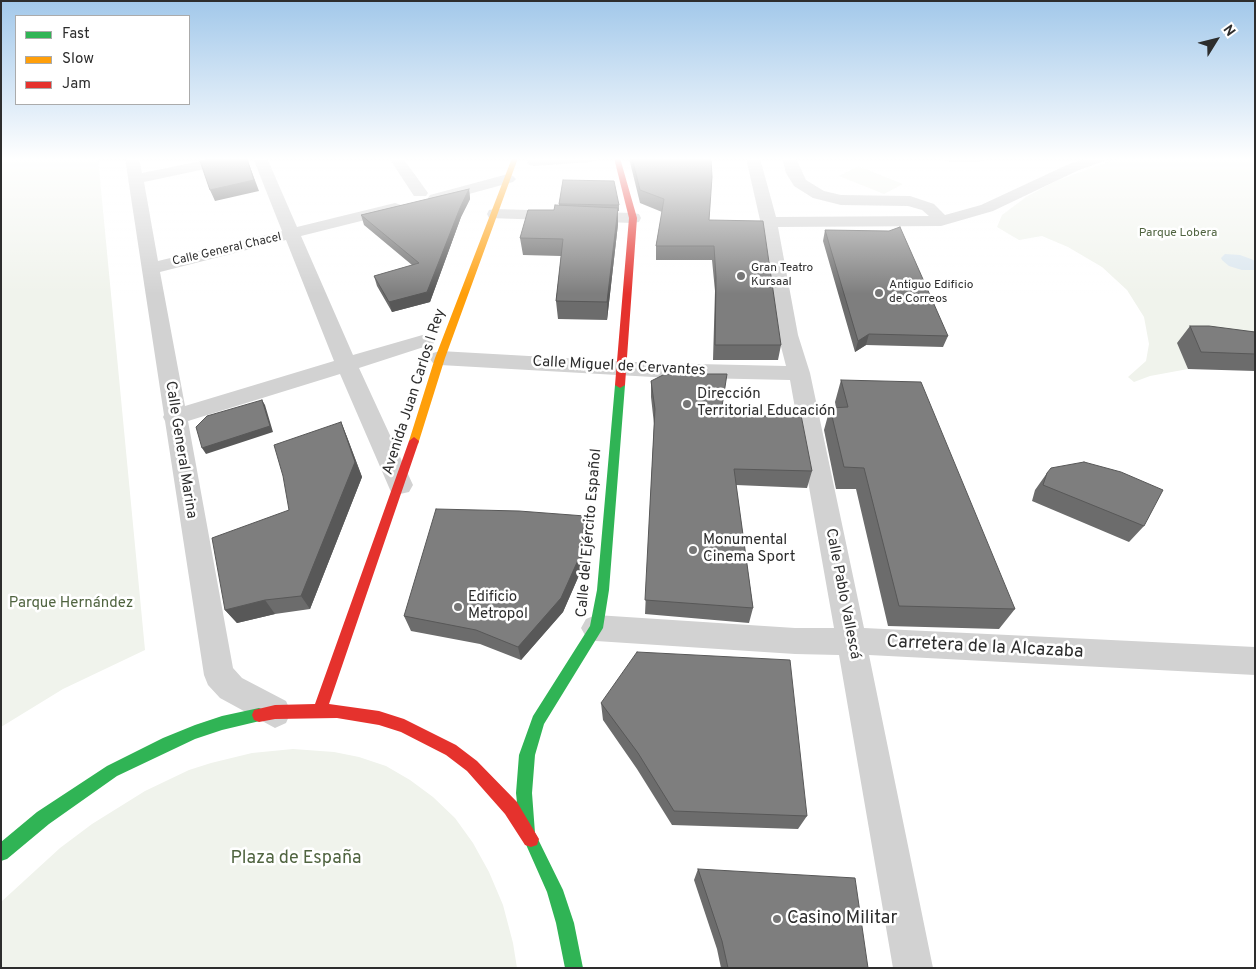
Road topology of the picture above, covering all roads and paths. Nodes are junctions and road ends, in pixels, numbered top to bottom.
1 (139, 203) edge
2 (279, 203) edge
3 (413, 203) edge
4 (499, 203) edge
5 (629, 203) edge
6 (763, 203) edge
7 (917, 203) edge
8 (997, 203) edge
9 (495, 214) junction
10 (633, 218) junction
11 (941, 221) junction
12 (767, 222) junction
13 (292, 234) junction
14 (150, 268) junction
15 (426, 340) dead end
16 (342, 355) junction
17 (440, 358) junction
18 (620, 369) junction
19 (799, 373) junction
20 (174, 417) junction
21 (400, 485) junction
22 (596, 628) junction
23 (851, 642) junction
24 (1255, 662) edge
25 (320, 710) junction
26 (275, 712) junction
27 (528, 833) junction
28 (4, 849) edge
29 (574, 968) edge
30 (913, 968) edge

1 - 14 street, Calle General Marina
2 - 13 street
3 - 13 street, Calle General Chacel
4 - 9 main road, Avenida Juan Carlos I Rey
5 - 10 main road, Calle del Ejército Español
6 - 12 street, Calle Pablo Vallescá
7 - 11 street
8 - 11 street
9 - 10 street
9 - 17 main road, Avenida Juan Carlos I Rey
10 - 18 main road, Calle del Ejército Español
11 - 12 street
12 - 19 street, Calle Pablo Vallescá
13 - 14 street, Calle General Chacel
13 - 16 street
14 - 20 street, Calle General Marina
15 - 16 street
16 - 20 street
16 - 21 street
17 - 18 street, Calle Miguel de Cervantes
17 - 21 main road, Avenida Juan Carlos I Rey
18 - 19 street, Calle Miguel de Cervantes
18 - 22 main road, Calle del Ejército Español
19 - 23 street, Calle Pablo Vallescá
20 - 26 street, Calle General Marina
21 - 25 main road, Avenida Juan Carlos I Rey
22 - 23 street, Carretera de la Alcazaba
22 - 27 main road, Calle del Ejército Español
23 - 24 street, Carretera de la Alcazaba
23 - 30 street, Calle Pablo Vallescá
25 - 26 main road
25 - 27 main road
26 - 28 main road
27 - 29 main road

